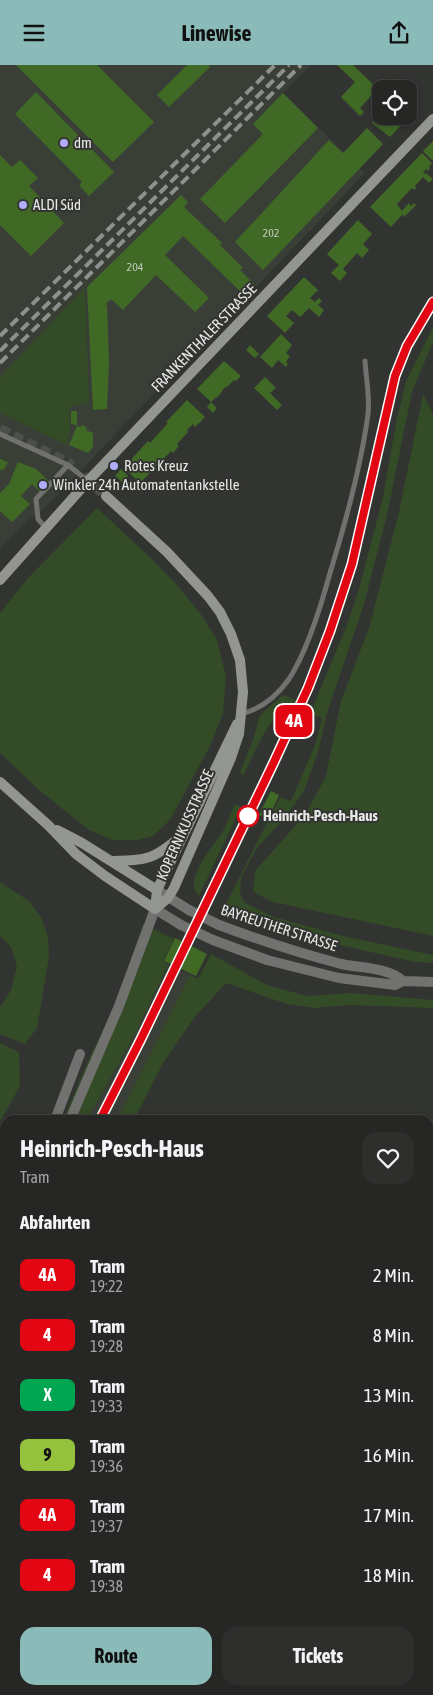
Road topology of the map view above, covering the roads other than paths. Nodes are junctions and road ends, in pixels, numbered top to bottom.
1 (433, 119) edge
2 (365, 361) dead end
3 (0, 433) edge
4 (68, 465) junction
5 (88, 481) junction
6 (106, 496) tunnel mouth
7 (46, 528) junction
8 (0, 580) edge
9 (241, 715) junction
10 (0, 782) edge
11 (48, 825) junction
12 (185, 832) junction
13 (112, 861) junction
14 (156, 890) junction
15 (168, 898) junction
16 (155, 909) junction
17 (403, 981) junction
18 (433, 982) edge
19 (80, 1055) dead end
20 (57, 1115) edge
21 (72, 1115) edge

1 - 5 street, FRANKENTHALER STRASSE
2 - 9 lane
3 - 4 lane
4 - 5 lane
4 - 7 lane
5 - 7 street, FRANKENTHALER STRASSE
6 - 9 street, KOPERNIKUSSTRASSE
7 - 8 street, FRANKENTHALER STRASSE
9 - 12 street, KOPERNIKUSSTRASSE
9 - 15 street, KOPERNIKUSSTRASSE
10 - 11 street, BAYREUTHER STRASSE
11 - 13 street, BAYREUTHER STRASSE
11 - 16 street, BAYREUTHER STRASSE
12 - 13 street
12 - 14 street, KOPERNIKUSSTRASSE
13 - 14 street, BAYREUTHER STRASSE
14 - 15 street, BAYREUTHER STRASSE
14 - 16 street, KOPERNIKUSSTRASSE
15 - 16 street, KOPERNIKUSSTRASSE
15 - 17 street, BAYREUTHER STRASSE, bridge
16 - 17 street, BAYREUTHER STRASSE, bridge
16 - 21 street
17 - 18 street, BAYREUTHER STRASSE
19 - 20 street

